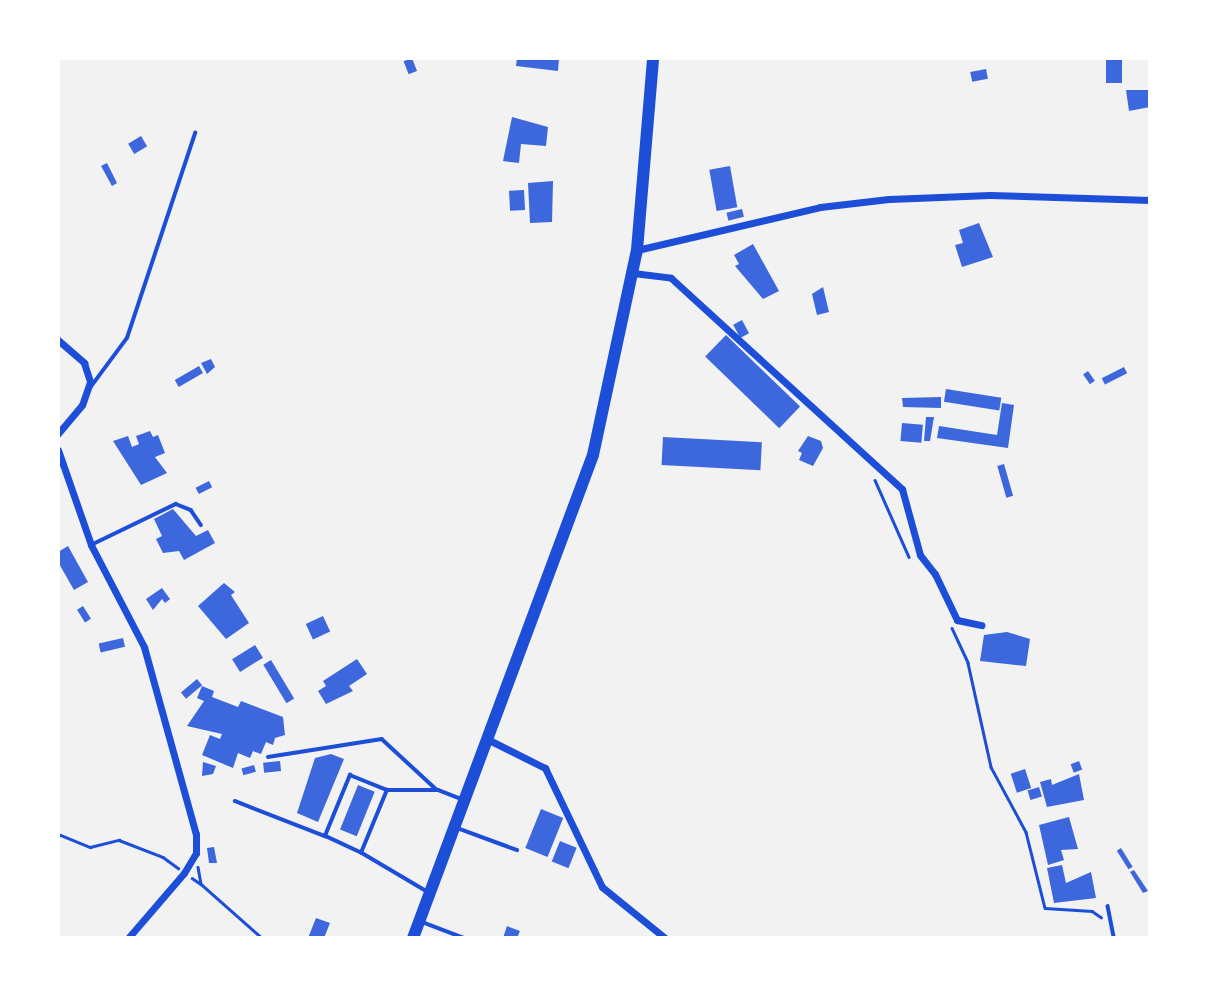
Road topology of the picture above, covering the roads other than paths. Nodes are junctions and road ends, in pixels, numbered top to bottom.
1 (653, 58) edge
2 (195, 133) dead end
3 (1150, 200) edge
4 (637, 250) junction
5 (633, 273) junction
6 (58, 340) edge
7 (89, 389) junction
8 (58, 434) edge
9 (58, 450) edge
10 (201, 525) dead end
11 (92, 545) junction
12 (981, 625) dead end
13 (489, 740) junction
14 (268, 757) dead end
15 (387, 790) junction
16 (438, 790) junction
17 (235, 801) dead end
18 (466, 801) junction
19 (455, 828) junction
20 (325, 835) junction
21 (517, 850) dead end
22 (361, 853) junction
23 (429, 893) junction
24 (1108, 906) dead end
25 (419, 921) junction
26 (128, 938) edge
27 (413, 938) edge
28 (464, 938) edge
29 (665, 938) edge
30 (1114, 938) edge

1 - 4 highway
2 - 7 lane
3 - 4 street
4 - 5 highway
5 - 12 street
5 - 13 highway
6 - 7 street
7 - 8 street
9 - 11 street
10 - 11 lane
11 - 26 street
13 - 18 highway
13 - 29 street
14 - 16 lane
15 - 16 lane
15 - 20 lane
15 - 22 lane
16 - 18 lane
17 - 20 lane
18 - 19 highway
19 - 21 lane
19 - 23 highway
20 - 22 lane
22 - 23 lane
23 - 25 highway
24 - 30 lane
25 - 27 highway
25 - 28 lane

